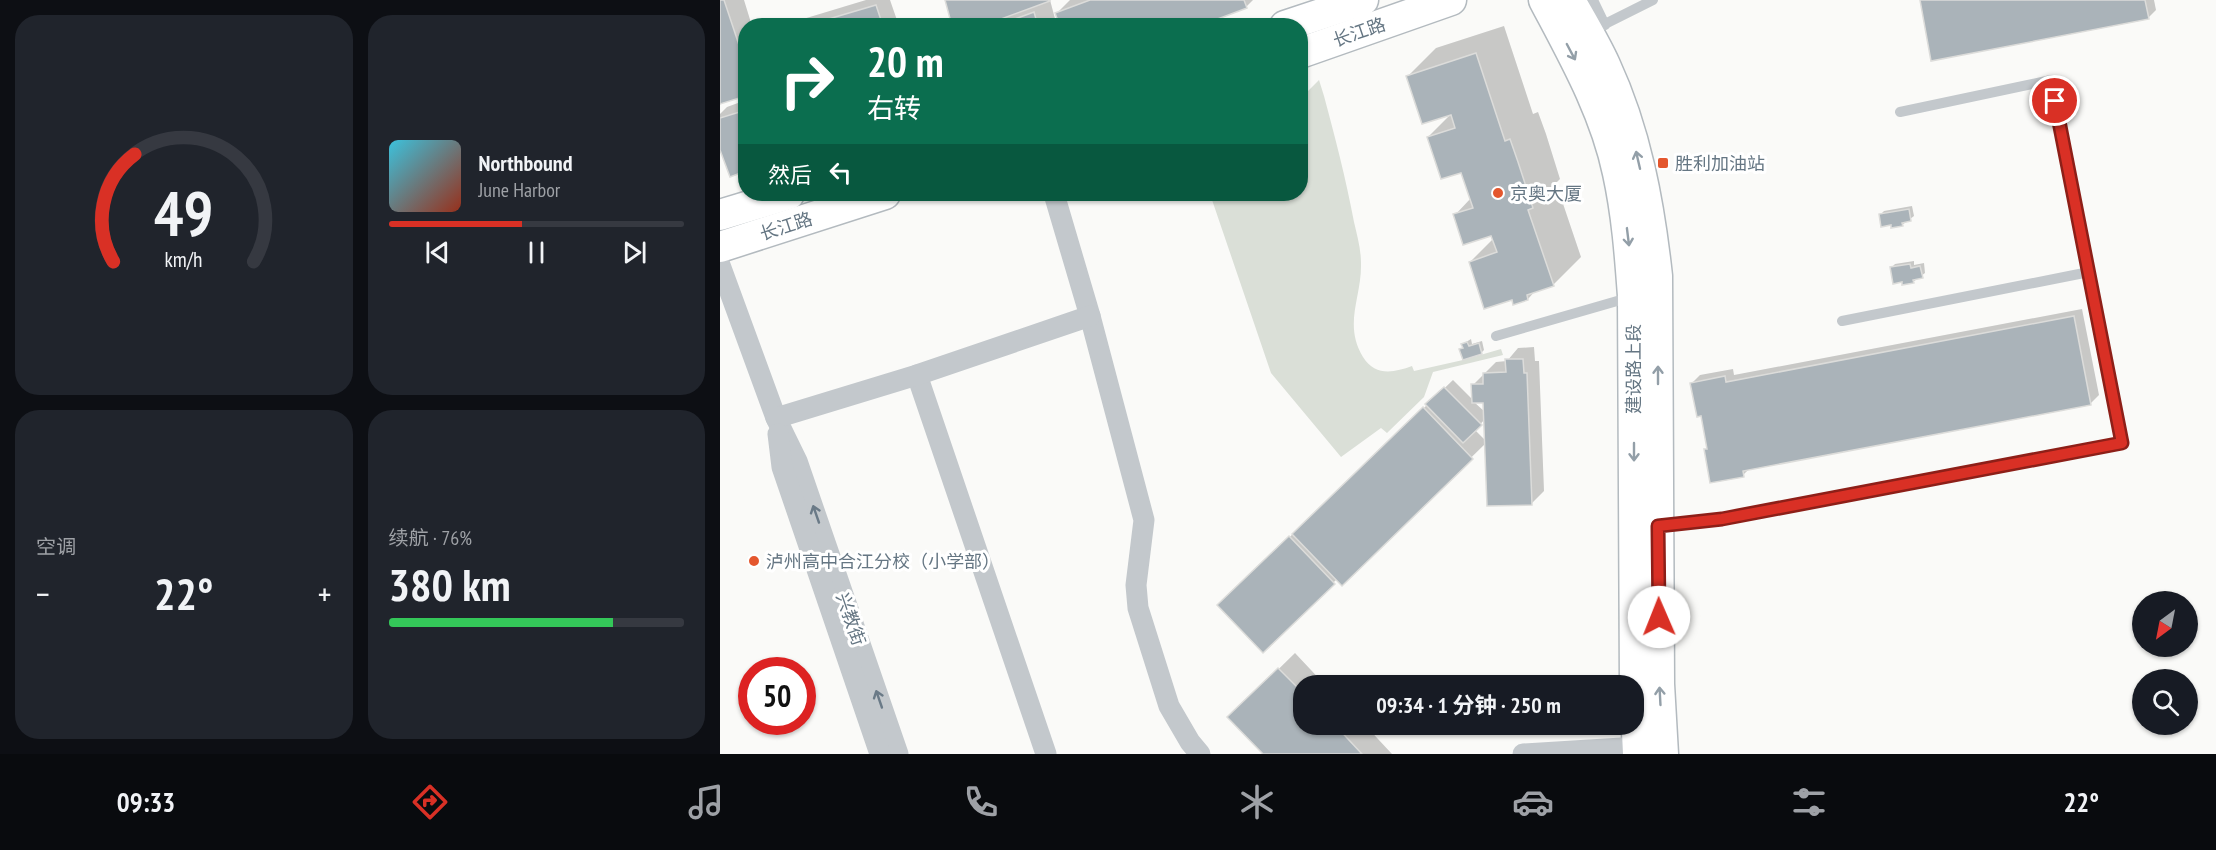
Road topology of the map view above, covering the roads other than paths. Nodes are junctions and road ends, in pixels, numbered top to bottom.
1 (1363, 0) edge
2 (1451, 0) edge
3 (1544, 0) edge
4 (1570, 0) edge
5 (1593, 0) edge
6 (1653, 0) edge
7 (1302, 18) edge
8 (1596, 29) junction
9 (1308, 50) edge
10 (1900, 112) dead end
11 (766, 201) edge
12 (863, 201) edge
13 (1056, 201) edge
14 (720, 215) edge
15 (720, 247) edge
16 (720, 264) edge
17 (2089, 272) junction
18 (1633, 296) junction
19 (1090, 316) junction
20 (1842, 321) dead end
21 (1496, 336) dead end
22 (917, 375) junction
23 (776, 418) junction
24 (1658, 526) junction
25 (1646, 752) edge
26 (880, 754) edge
27 (898, 754) edge
28 (1046, 754) edge
29 (1200, 754) edge
30 (1523, 754) edge

1 - 7 main road, 长江路
2 - 9 main road, 长江路
3 -> 18 main road, 建设路上段
4 - 8 main road, 建设路上段
5 - 8 lane
6 - 8 lane
24 -> 8 main road, 建设路上段
10 - 17 lane
11 - 14 main road, 长江路
12 - 15 main road, 长江路
13 - 19 street
16 - 23 street, 兴教街
17 - 20 lane
17 - 24 lane
18 - 21 lane
18 -> 25 main road, 建设路上段
19 - 22 street
19 - 29 street
22 - 23 street
22 - 28 street
23 - 26 street, 兴教街
27 -> 23 street, 兴教街
25 -> 24 main road, 建设路上段
25 - 30 street

